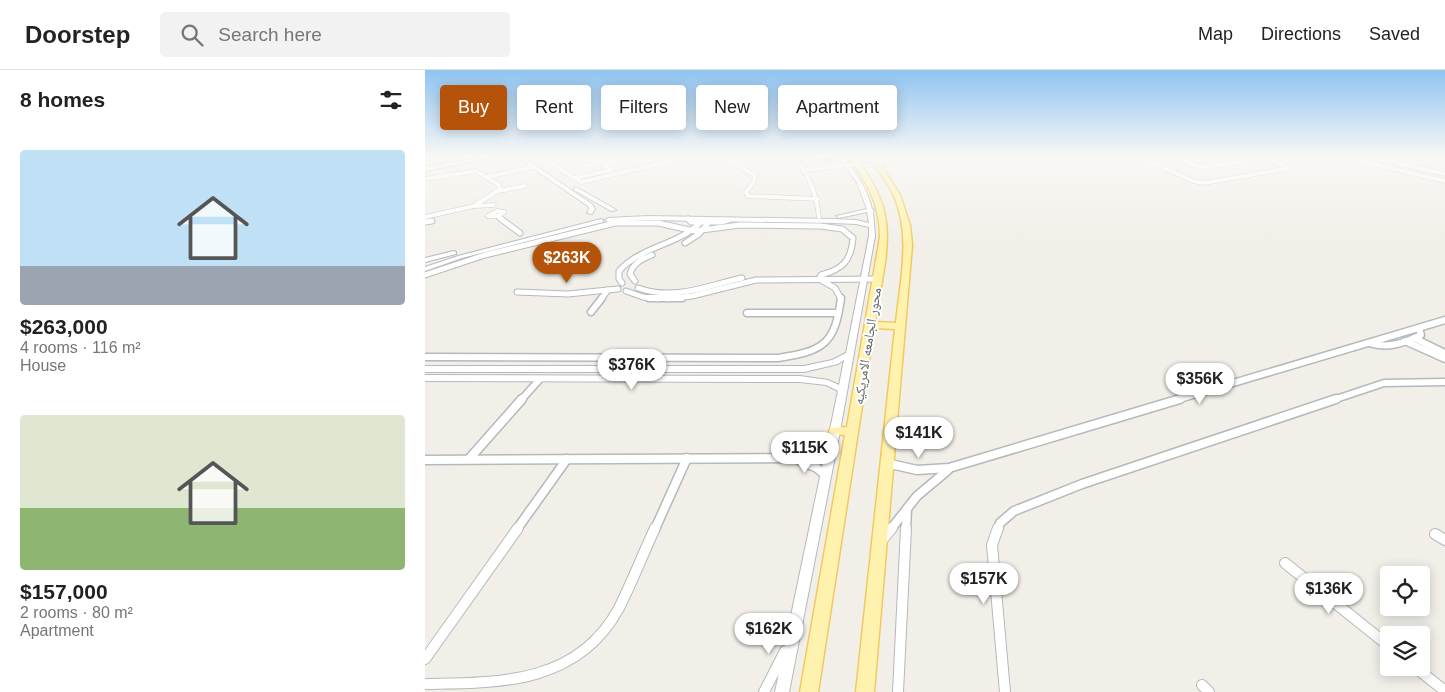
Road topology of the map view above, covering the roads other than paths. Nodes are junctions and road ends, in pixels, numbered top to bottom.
1 (499, 185) edge
2 (560, 185) edge
3 (570, 185) edge
4 (751, 185) edge
5 (813, 185) edge
6 (862, 185) edge
7 (894, 185) edge
8 (525, 186) dead end
9 (499, 192) junction
10 (491, 196) junction
11 (817, 199) junction
12 (873, 206) junction
13 (475, 208) junction
14 (496, 209) junction
15 (616, 211) junction
16 (588, 215) junction
17 (819, 216) junction
18 (425, 217) edge
19 (688, 219) junction
20 (609, 220) junction
21 (728, 220) junction
22 (432, 221) dead end
23 (601, 221) junction
24 (425, 222) edge
25 (701, 222) junction
26 (709, 222) junction
27 (872, 226) junction
28 (701, 231) junction
29 (694, 232) junction
30 (520, 233) dead end
31 (679, 245) dead end
32 (671, 248) dead end
33 (425, 260) edge
34 (425, 269) edge
35 (425, 276) edge
36 (820, 277) junction
37 (865, 277) junction
38 (878, 277) junction
39 (635, 281) junction
40 (623, 283) junction
41 (639, 288) junction
42 (618, 289) junction
43 (608, 290) junction
44 (626, 291) junction
45 (517, 292) dead end
46 (591, 312) dead end
47 (747, 313) dead end
48 (838, 313) junction
49 (1445, 320) edge
50 (870, 325) junction
51 (901, 326) junction
52 (1419, 328) junction
53 (1414, 338) junction
54 (1405, 341) junction
55 (1368, 343) junction
56 (1445, 353) edge
57 (850, 354) junction
58 (425, 357) edge
59 (1445, 359) edge
60 (425, 368) edge
61 (425, 378) edge
62 (540, 379) junction
63 (1445, 382) edge
64 (843, 390) junction
65 (835, 431) junction
66 (853, 431) junction
67 (832, 445) junction
68 (687, 458) junction
69 (793, 458) junction
70 (469, 459) junction
71 (567, 459) junction
72 (425, 460) edge
73 (886, 463) junction
74 (949, 468) junction
75 (826, 476) junction
76 (907, 509) junction
77 (1435, 534) dead end
78 (1445, 540) edge
79 (880, 542) junction
80 (1285, 563) dead end
81 (795, 628) junction
82 (1380, 639) edge
83 (425, 660) edge
84 (1426, 676) edge
85 (425, 684) edge
86 (1445, 691) edge
87 (764, 692) edge
88 (782, 692) edge
89 (809, 692) edge
90 (865, 692) edge
91 (898, 692) edge
92 (1005, 692) edge

1 - 9 street
2 - 16 street
3 - 15 street
4 - 11 street
5 - 11 street
6 - 12 main road, محور الجامعه الامريكيه
7 - 51 main road, محور الجامعه الامريكيه
8 - 9 street
9 - 10 street
10 - 13 street
10 - 14 street
11 - 17 street
12 - 17 street
12 - 27 street
12 - 38 main road, محور الجامعه الامريكيه
13 - 14 street
13 - 18 street
14 - 30 street
15 - 16 street
15 - 17 street
15 - 20 street
16 - 23 street
16 - 33 street
19 - 20 street
19 - 21 street
19 - 25 street
20 - 23 street
21 - 26 street
21 - 27 street
22 - 24 street
23 - 34 street
25 - 26 street
25 - 29 street
26 - 28 street
27 - 37 street
28 - 29 street
28 - 31 street
28 - 36 street
29 - 35 street
29 - 40 street
32 - 39 street
36 - 37 street
36 - 41 street
36 - 44 street
36 - 48 street
37 - 38 street
37 - 57 street
38 - 50 main road, محور الجامعه الامريكيه
39 - 40 street
39 - 41 street
40 - 42 street
41 - 44 street
42 - 43 street
42 - 44 street
43 - 45 street
43 - 46 street
47 - 48 street
48 - 58 street
49 - 52 street
50 - 51 main road
50 - 66 main road, محور الجامعه الامريكيه
51 - 73 main road, محور الجامعه الامريكيه
52 - 53 street
52 - 55 street
53 - 54 street
53 - 56 street
54 - 55 street
54 - 59 street
55 - 74 street
57 - 60 street
57 - 64 street
61 - 62 street
62 - 64 street
62 - 70 street
63 - 92 street
64 - 65 street
65 - 66 main road
65 - 67 street
66 - 89 main road, محور الجامعه الامريكيه
67 - 69 street
67 - 75 street
68 - 69 street
68 - 71 street
68 - 85 street
69 - 75 street
70 - 71 street
70 - 72 street
71 - 83 street
73 - 74 street
73 - 79 main road, محور الجامعه الامريكيه
74 - 76 street
75 - 81 street
76 - 79 street
76 - 91 street
77 - 78 street
79 - 90 main road, محور الجامعه الامريكيه
80 - 82 street
81 - 87 street
81 - 88 street
84 - 86 street

